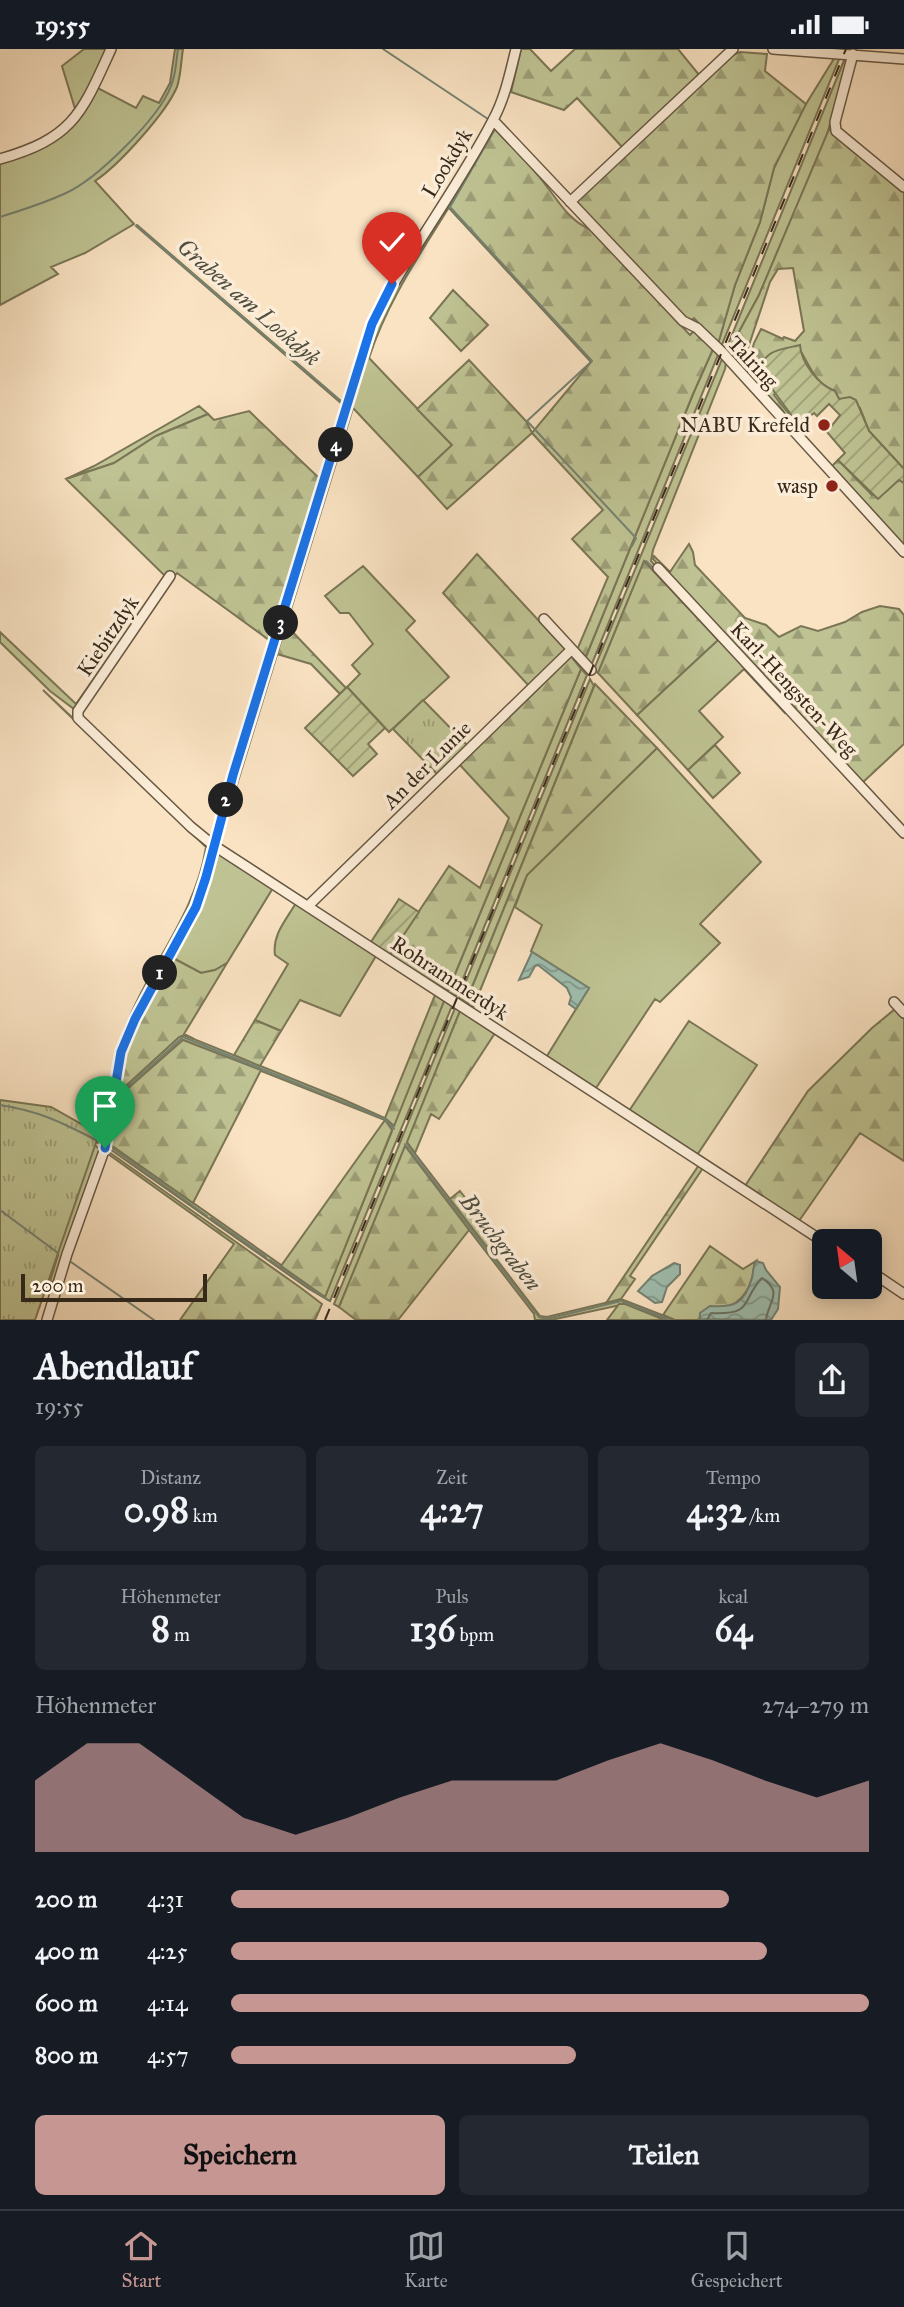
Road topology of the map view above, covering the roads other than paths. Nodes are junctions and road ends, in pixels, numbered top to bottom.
1 (111, 49) edge
2 (516, 49) edge
3 (733, 49) edge
4 (773, 49) edge
5 (853, 54) junction
6 (904, 59) edge
7 (493, 120) junction
8 (0, 159) edge
9 (904, 187) edge
10 (570, 202) junction
11 (904, 552) edge
12 (658, 568) dead end
13 (170, 576) dead end
14 (544, 619) dead end
15 (571, 650) junction
16 (592, 670) dead end
17 (78, 718) joint
18 (904, 833) edge
19 (213, 845) junction
20 (308, 906) junction
21 (894, 1002) dead end
22 (904, 1013) edge
23 (812, 1234) edge
24 (882, 1279) edge
25 (904, 1294) edge
26 (47, 1320) edge

1 - 8 street
2 - 7 street, Lookdyk
3 - 10 street
4 - 5 street
5 - 6 street
5 - 9 street
7 - 10 street, Talring
7 - 19 street, Lookdyk
10 - 11 street, Talring
12 - 18 street, Karl-Hengsten-Weg
13 - 17 street, Kiebitzdyk
14 - 15 street
15 - 16 street
15 - 20 street, An der Lunie
17 - 19 street, Rohrammerdyk
19 - 20 street, Rohrammerdyk
19 - 26 street, Lookdyk
20 - 23 street, Rohrammerdyk
21 - 22 street
24 - 25 street

